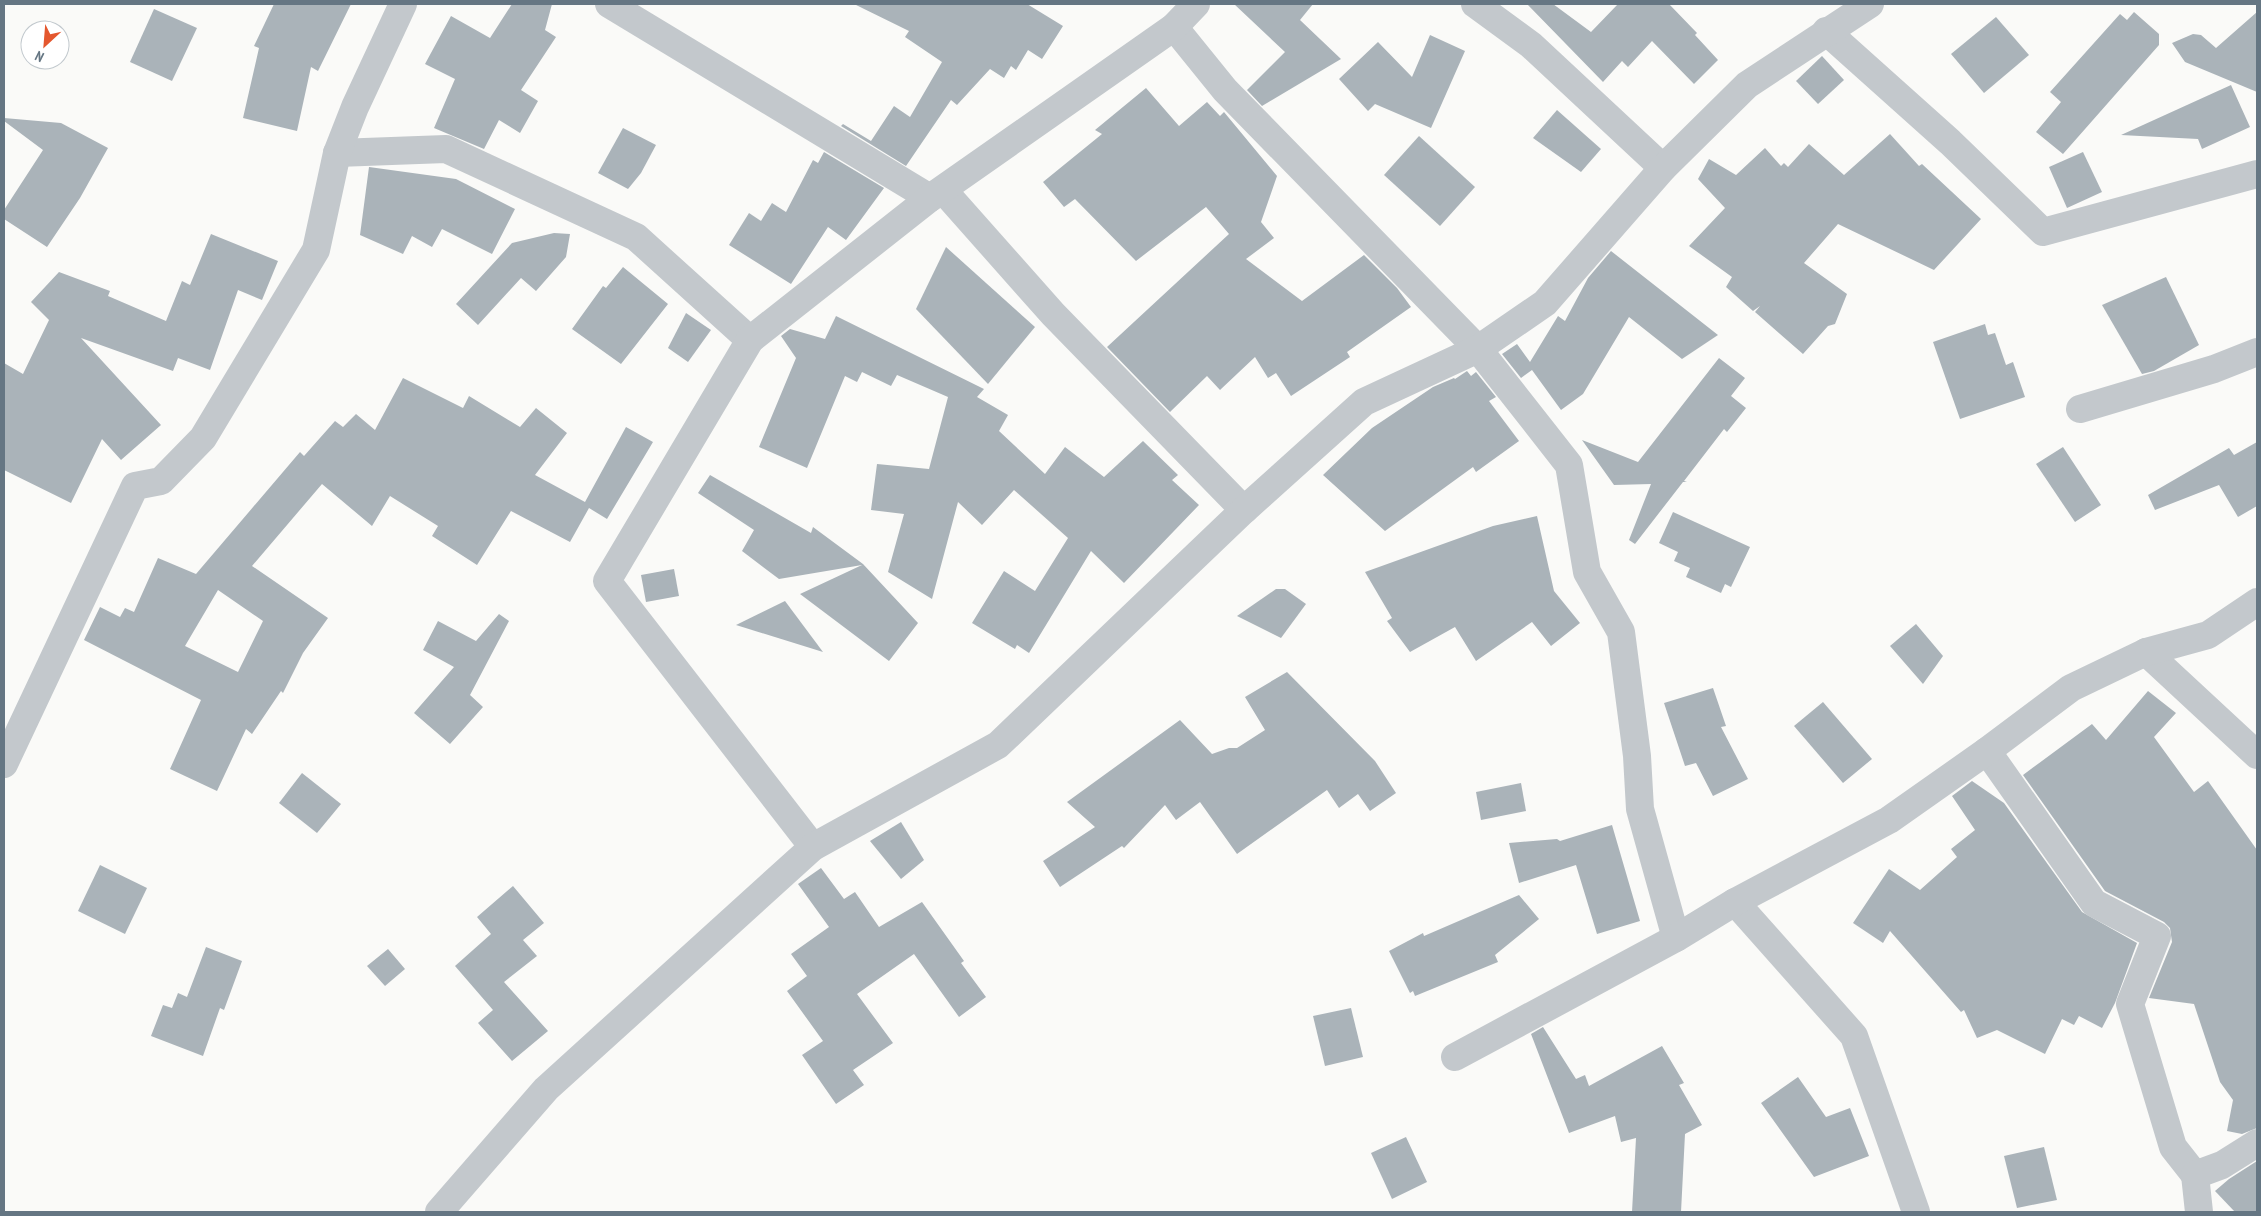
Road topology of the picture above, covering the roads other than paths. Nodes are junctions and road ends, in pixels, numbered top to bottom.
1 (403, 4) edge
2 (609, 4) edge
3 (1196, 4) edge
4 (1475, 4) edge
5 (1870, 4) edge
6 (1174, 27) junction
7 (1826, 31) junction
8 (337, 153) junction
9 (1663, 168) junction
10 (2257, 174) edge
11 (936, 194) junction
12 (750, 340) junction
13 (1478, 349) junction
14 (2257, 352) edge
15 (2080, 409) dead end
16 (1244, 510) junction
17 (2257, 602) edge
18 (2146, 652) junction
19 (1987, 751) junction
20 (2257, 756) edge
21 (4, 764) edge
22 (813, 847) junction
23 (1735, 902) junction
24 (1676, 938) junction
25 (1455, 1057) dead end
26 (2257, 1143) edge
27 (2195, 1176) junction
28 (439, 1212) edge
29 (1916, 1212) edge
30 (2200, 1212) edge

1 - 8 street
2 - 11 street
3 - 6 street
4 - 9 street
5 - 7 street
6 - 11 street
6 - 13 street
7 - 9 street
7 - 10 street
8 - 12 street
8 - 21 street
9 - 13 street
11 - 12 street
11 - 16 street
12 - 22 street
13 - 16 street
13 - 24 street
14 - 15 street
16 - 22 street
17 - 18 street
18 - 19 street
18 - 20 street
19 - 23 street
19 - 27 street
22 - 28 street
23 - 24 street
23 - 29 street
24 - 25 street
26 - 27 street
27 - 30 street

